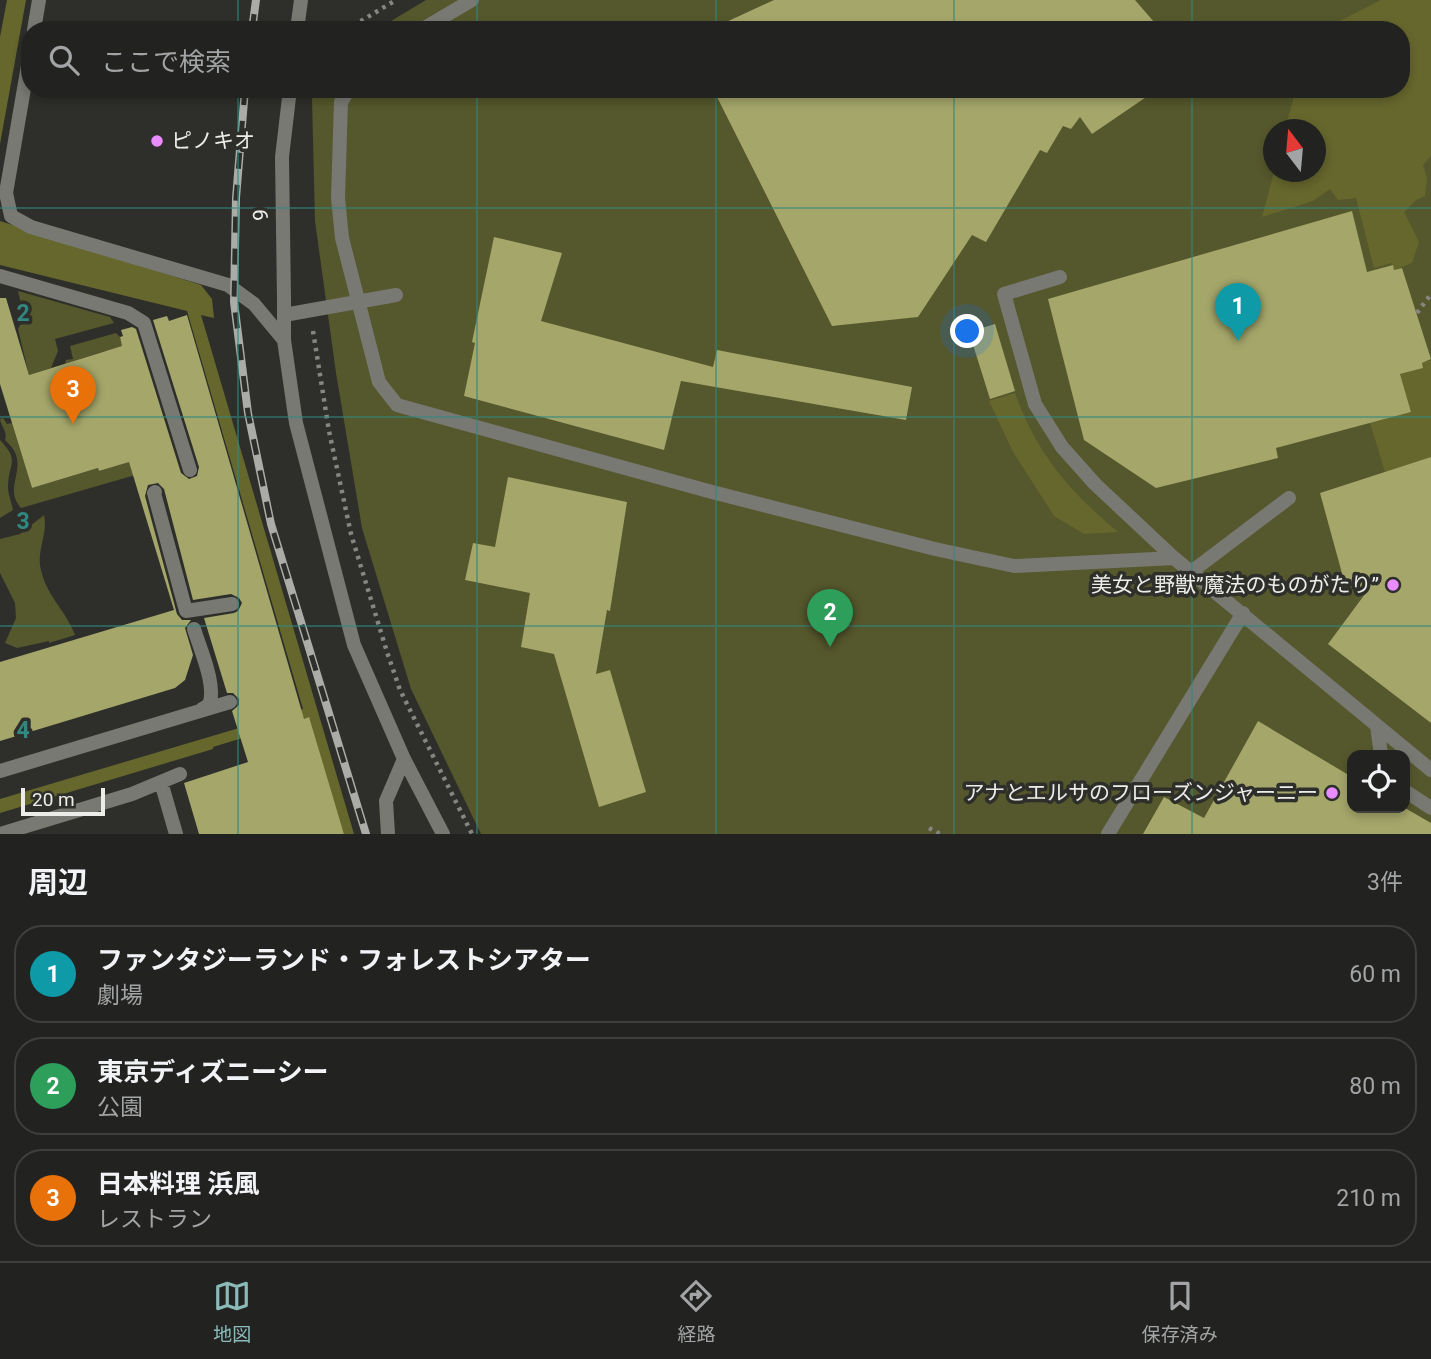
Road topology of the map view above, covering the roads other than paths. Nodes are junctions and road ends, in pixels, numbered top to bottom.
1 (39, 0) edge
2 (301, 0) edge
3 (472, 0) edge
4 (36, 21) edge
5 (298, 21) edge
6 (436, 21) edge
7 (22, 98) edge
8 (289, 98) edge
9 (343, 98) edge
10 (4, 205) edge
11 (0, 276) edge
12 (1060, 277) dead end
13 (396, 295) dead end
14 (359, 302) junction
15 (284, 315) junction
16 (284, 340) junction
17 (190, 470) dead end
18 (155, 492) dead end
19 (1289, 498) dead end
20 (1174, 558) junction
21 (1191, 572) junction
22 (232, 604) dead end
23 (1243, 613) junction
24 (194, 629) dead end
25 (230, 702) dead end
26 (195, 712) junction
27 (1377, 726) junction
28 (1380, 750) edge
29 (404, 759) junction
30 (1431, 770) edge
31 (0, 771) edge
32 (180, 774) dead end
33 (161, 782) junction
34 (1410, 794) edge
35 (1431, 808) edge
36 (0, 834) edge
37 (176, 834) edge
38 (388, 834) edge
39 (443, 834) edge
40 (1108, 834) edge

1 - 4 lane
2 - 5 lane
3 - 6 lane
7 - 10 lane
8 - 15 lane, 9
9 - 14 lane
10 - 16 lane
11 - 17 lane
12 - 20 lane
13 - 14 lane
14 - 15 lane
14 - 20 lane
15 - 16 lane, 9
16 - 29 lane, 9
18 - 22 lane
19 - 21 lane
20 - 21 lane
21 - 23 lane
23 - 27 lane
23 - 40 lane
24 - 26 lane
25 - 26 lane
26 - 31 lane
27 - 28 lane
27 - 30 lane
29 - 38 lane
29 - 39 lane, 9
32 - 33 lane
33 - 36 lane
33 - 37 lane
34 - 35 lane

